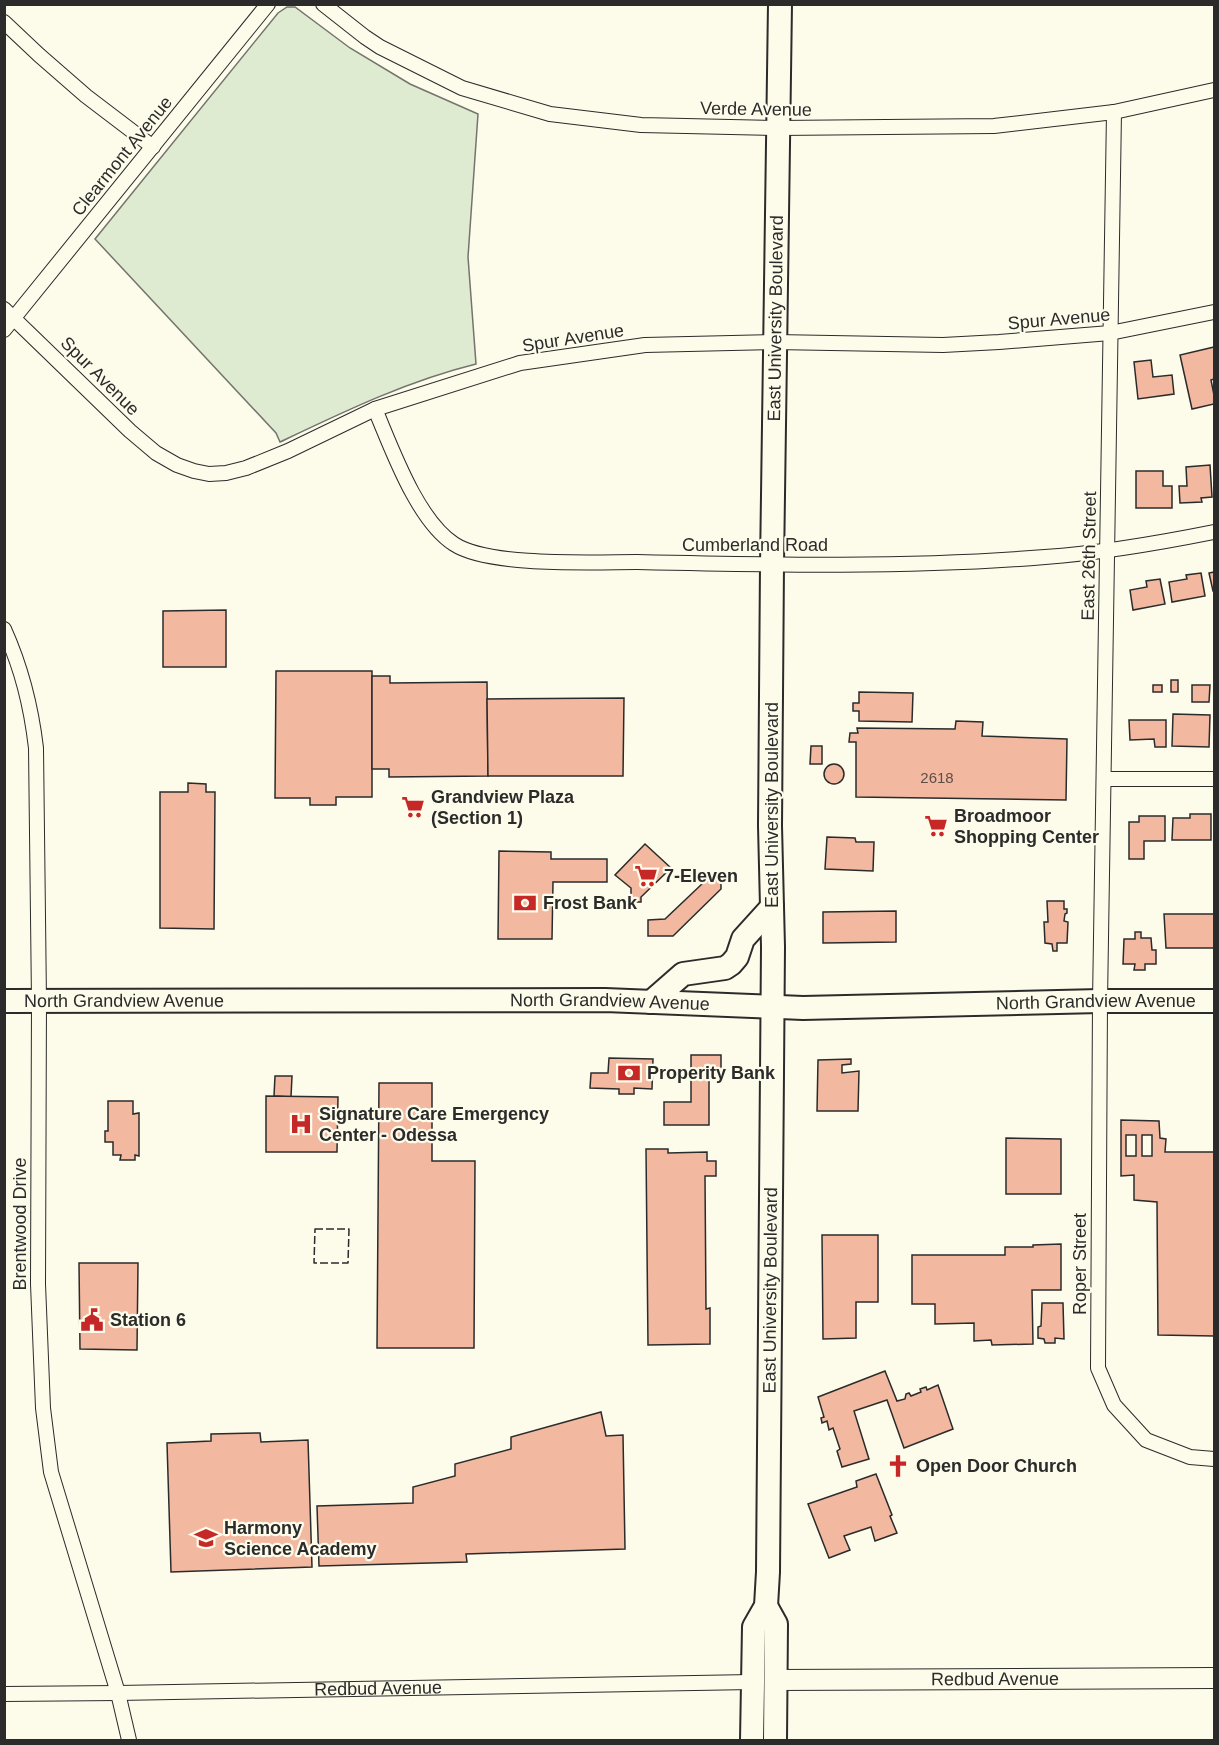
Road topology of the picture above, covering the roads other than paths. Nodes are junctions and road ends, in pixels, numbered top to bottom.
1 (268, 4) edge
2 (323, 4) edge
3 (780, 4) edge
4 (4, 22) edge
5 (1215, 90) edge
6 (1114, 112) junction
7 (778, 128) junction
8 (153, 147) junction
9 (1215, 312) edge
10 (10, 313) edge
11 (4, 330) edge
12 (1110, 333) junction
13 (775, 342) junction
14 (375, 409) junction
15 (1215, 532) edge
16 (1107, 550) junction
17 (772, 564) junction
18 (4, 629) edge
19 (1104, 779) junction
20 (1215, 779) edge
21 (772, 907) junction
22 (4, 1001) edge
23 (39, 1001) junction
24 (1100, 1001) junction
25 (1215, 1001) edge
26 (651, 1002) junction
27 (772, 1008) junction
28 (1215, 1459) edge
29 (766, 1605) junction
30 (1215, 1678) edge
31 (775, 1680) junction
32 (752, 1682) junction
33 (118, 1693) junction
34 (4, 1694) edge
35 (129, 1740) edge
36 (752, 1740) edge
37 (775, 1740) edge

1 - 8 street, Clearmont Avenue
2 - 7 street, Verde Avenue
3 - 7 main road, East University Boulevard
4 - 8 street
5 - 6 street, Verde Avenue
6 - 7 street, Verde Avenue
6 - 12 street, East 26th Street
7 - 13 main road, East University Boulevard
8 - 10 street, Clearmont Avenue
9 - 12 street, Spur Avenue
10 - 11 street, Clearmont Avenue
10 - 14 street, Spur Avenue
12 - 13 street, Spur Avenue
12 - 16 street, East 26th Street
13 - 14 street, Spur Avenue
13 - 17 main road, East University Boulevard
14 - 17 street, Cumberland Road
15 - 16 street, Cumberland Road
16 - 17 street, Cumberland Road
16 - 19 street, East 26th Street
17 - 21 main road, East University Boulevard
18 - 23 street, Brentwood Drive
19 - 20 street
19 - 24 street, East 26th Street
21 - 26 main road
21 - 27 main road, East University Boulevard
22 - 23 main road, North Grandview Avenue
23 - 26 main road, North Grandview Avenue
23 - 33 street, Brentwood Drive
24 - 25 main road, North Grandview Avenue
24 - 27 main road, North Grandview Avenue
24 - 28 street, Roper Street
26 - 27 main road, North Grandview Avenue
27 - 29 main road, East University Boulevard
29 - 31 main road, East University Boulevard
29 - 32 main road, East University Boulevard
30 - 31 street, Redbud Avenue
31 - 37 main road, East University Boulevard
32 - 33 street, Redbud Avenue
32 - 36 main road, East University Boulevard
33 - 34 street, Redbud Avenue
33 - 35 street, Brentwood Drive

